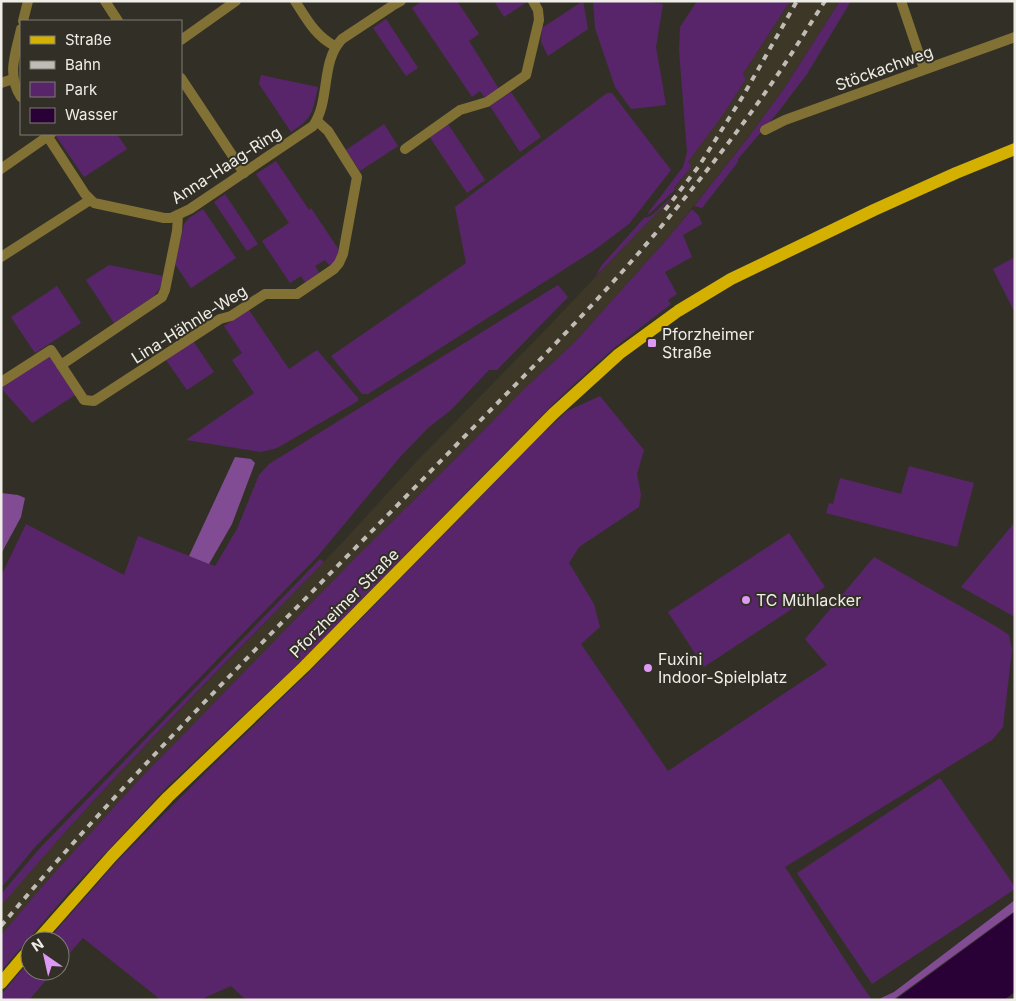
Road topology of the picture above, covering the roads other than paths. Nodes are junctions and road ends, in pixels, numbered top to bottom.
1 (28, 1) edge
2 (105, 1) edge
3 (236, 1) edge
4 (295, 1) edge
5 (402, 1) edge
6 (532, 1) edge
7 (901, 1) edge
8 (23, 20) edge
9 (117, 20) edge
10 (20, 35) edge
11 (1015, 37) edge
12 (182, 39) edge
13 (335, 46) junction
14 (924, 69) junction
15 (13, 79) junction
16 (182, 79) edge
17 (1, 83) edge
18 (20, 95) edge
19 (317, 121) junction
20 (765, 130) dead end
21 (48, 135) edge
22 (405, 148) dead end
23 (1015, 149) edge
24 (1, 169) edge
25 (244, 172) junction
26 (90, 200) junction
27 (178, 215) junction
28 (1, 257) edge
29 (61, 365) junction
30 (1, 382) edge
31 (46, 931) edge
32 (20, 961) edge
33 (1, 983) edge

1 - 8 street
2 - 9 street
3 - 12 street
4 - 13 street
5 - 13 street
6 - 22 street
7 - 14 street
10 - 15 street
11 - 14 street, Stöckachweg
13 - 19 street
14 - 20 street, Stöckachweg
15 - 17 street
15 - 18 street
16 - 25 street
19 - 25 street, Anna-Haag-Ring
19 - 29 street, Lina-Hähnle-Weg
21 - 24 street
21 - 26 street
23 - 31 main road, Pforzheimer Straße
25 - 27 street, Anna-Haag-Ring
26 - 27 street, Anna-Haag-Ring
26 - 28 street
27 - 29 street
29 - 30 street, Lina-Hähnle-Weg
32 - 33 main road

